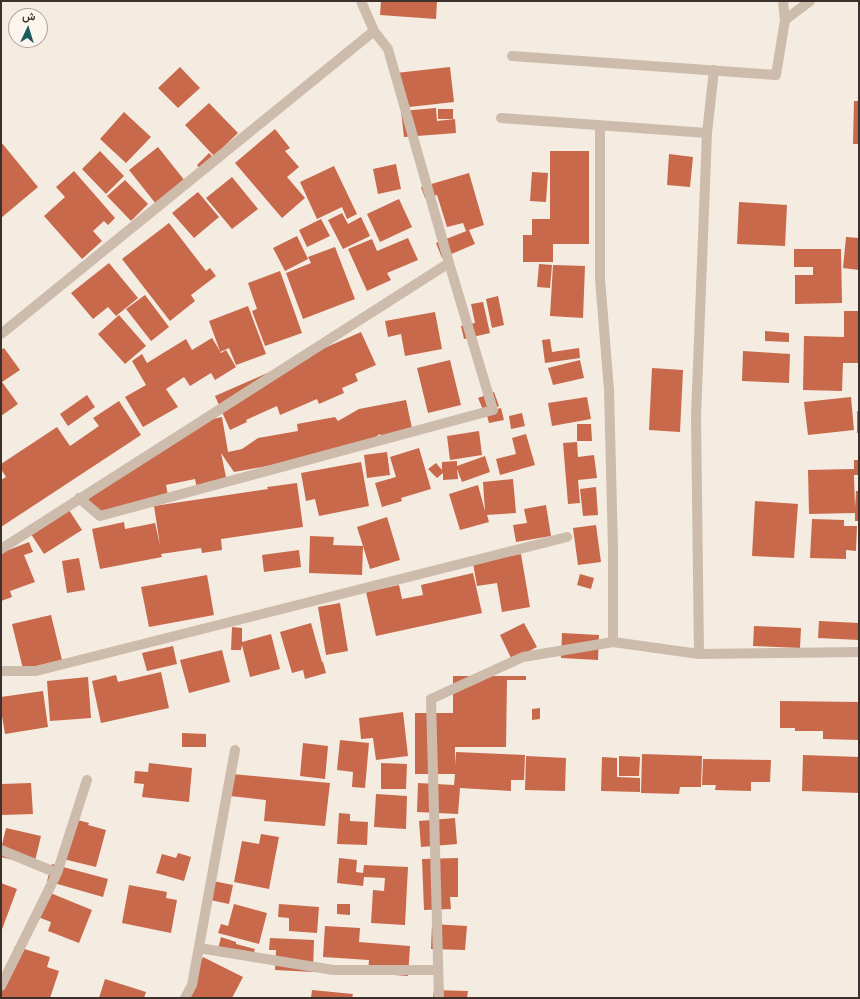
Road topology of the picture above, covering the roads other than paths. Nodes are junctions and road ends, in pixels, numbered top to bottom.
1 (361, 1) edge
2 (783, 1) edge
3 (810, 1) edge
4 (785, 20) junction
5 (374, 31) junction
6 (512, 56) dead end
7 (714, 70) junction
8 (501, 118) dead end
9 (600, 125) junction
10 (708, 132) junction
11 (449, 263) junction
12 (1, 334) edge
13 (79, 498) junction
14 (566, 537) dead end
15 (1, 549) edge
16 (613, 642) junction
17 (859, 652) edge
18 (699, 654) junction
19 (1, 672) edge
20 (235, 750) dead end
21 (87, 780) dead end
22 (1, 850) edge
23 (58, 873) junction
24 (199, 948) junction
25 (438, 970) junction
26 (1, 986) edge
27 (185, 998) edge
28 (439, 998) edge

1 - 5 street
2 - 4 street
3 - 4 street
4 - 7 street
5 - 11 street
5 - 12 street
6 - 7 street
7 - 10 street
8 - 9 street
9 - 10 street
9 - 16 street
10 - 18 street
11 - 13 street
11 - 13 street
13 - 15 street
14 - 19 street
16 - 18 street
16 - 25 street
17 - 18 street
20 - 24 street
21 - 23 street
22 - 23 street
23 - 26 street
24 - 25 street
24 - 27 street
25 - 28 street

